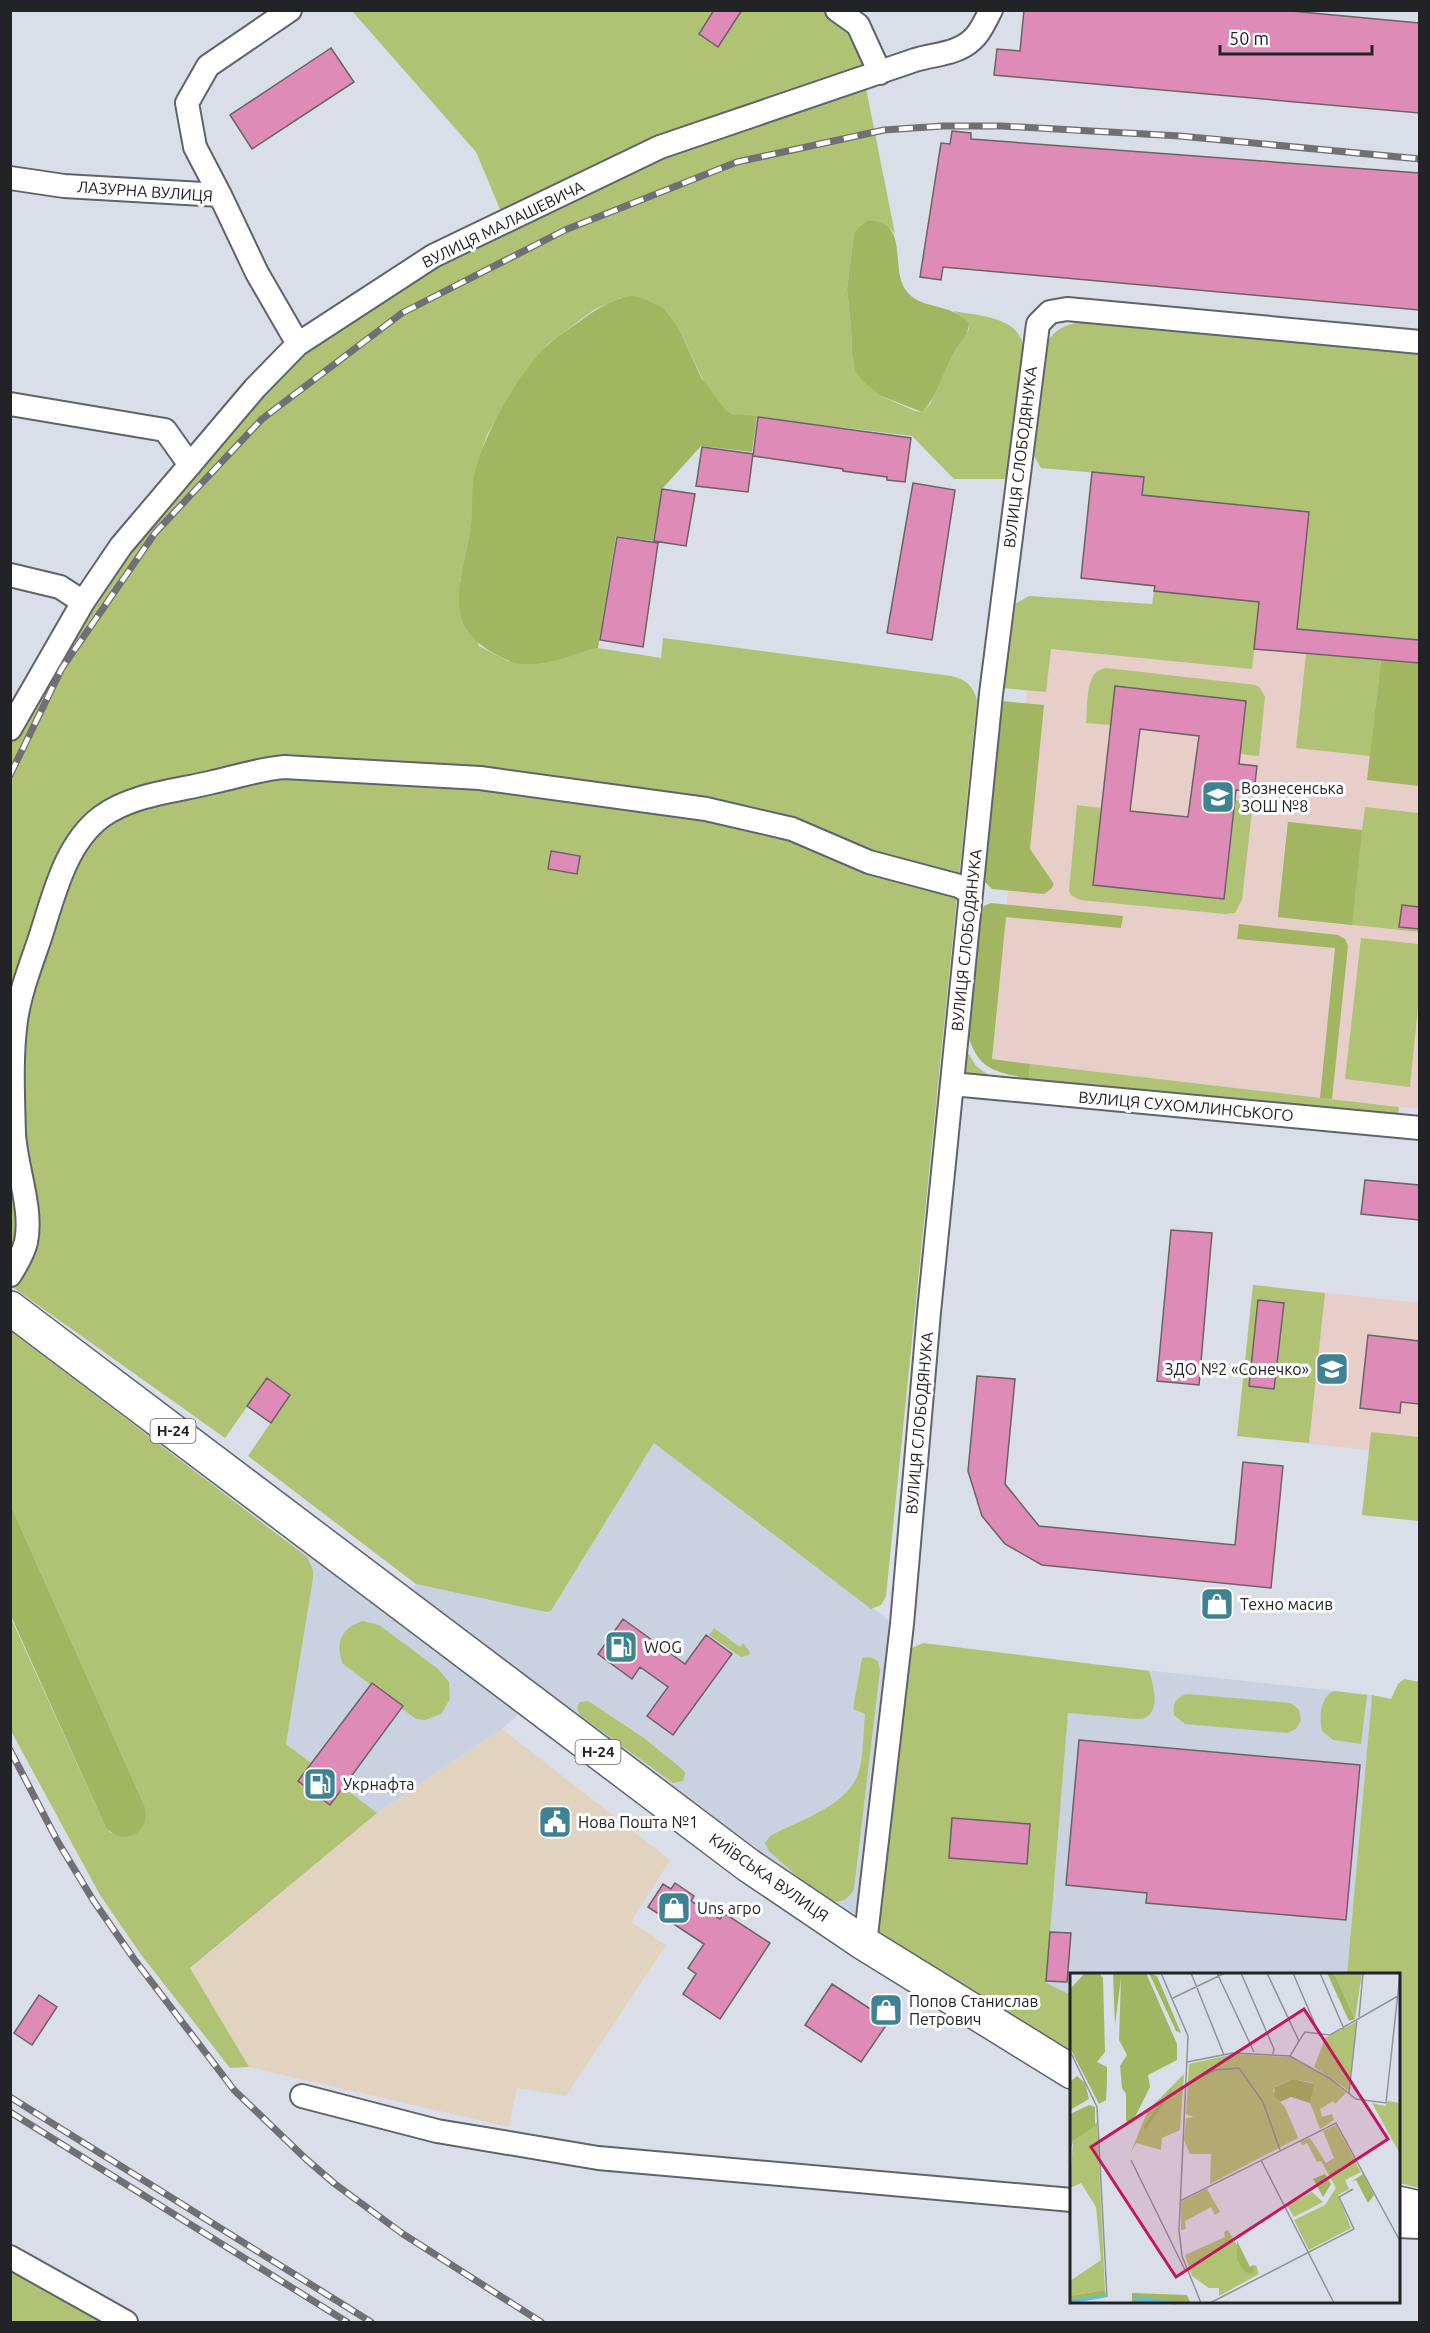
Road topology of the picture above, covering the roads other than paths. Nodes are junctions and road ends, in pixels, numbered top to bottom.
1 (837, 10) edge
2 (992, 10) edge
3 (289, 11) edge
4 (880, 72) junction
5 (10, 178) edge
6 (220, 195) junction
7 (1419, 342) edge
8 (298, 344) junction
9 (10, 404) edge
10 (190, 465) junction
11 (10, 575) edge
12 (83, 602) junction
13 (10, 729) edge
14 (971, 893) junction
15 (952, 1084) junction
16 (1419, 1128) edge
17 (10, 1275) edge
18 (10, 1308) edge
19 (865, 1944) junction
20 (1070, 2071) edge
21 (302, 2097) dead end
22 (1070, 2200) edge
23 (1400, 2203) edge
24 (1419, 2208) edge
25 (1400, 2226) edge
26 (1419, 2227) edge
27 (10, 2257) edge
28 (126, 2322) edge

1 - 4 street
2 - 4 street, ВУЛИЦЯ МАЛАШЕВИЧА
3 - 6 street
4 - 8 street, ВУЛИЦЯ МАЛАШЕВИЧА
5 - 6 street, ЛАЗУРНА ВУЛИЦЯ
6 - 8 street, ЛАЗУРНА ВУЛИЦЯ
7 - 14 street, ВУЛИЦЯ СЛОБОДЯНУКА
8 - 10 street, ВУЛИЦЯ МАЛАШЕВИЧА
9 - 10 street
10 - 12 street, ВУЛИЦЯ МАЛАШЕВИЧА
11 - 12 street
12 - 13 street, ВУЛИЦЯ МАЛАШЕВИЧА
14 - 15 street, ВУЛИЦЯ СЛОБОДЯНУКА
14 - 17 street
15 - 16 street, ВУЛИЦЯ СУХОМЛИНСЬКОГО
15 - 19 street, ВУЛИЦЯ СЛОБОДЯНУКА
18 - 19 main road, КИЇВСЬКА ВУЛИЦЯ / Н-24
19 - 20 main road, КИЇВСЬКА ВУЛИЦЯ / Н-24
21 - 22 street
23 - 24 main road
25 - 26 street
27 - 28 street

